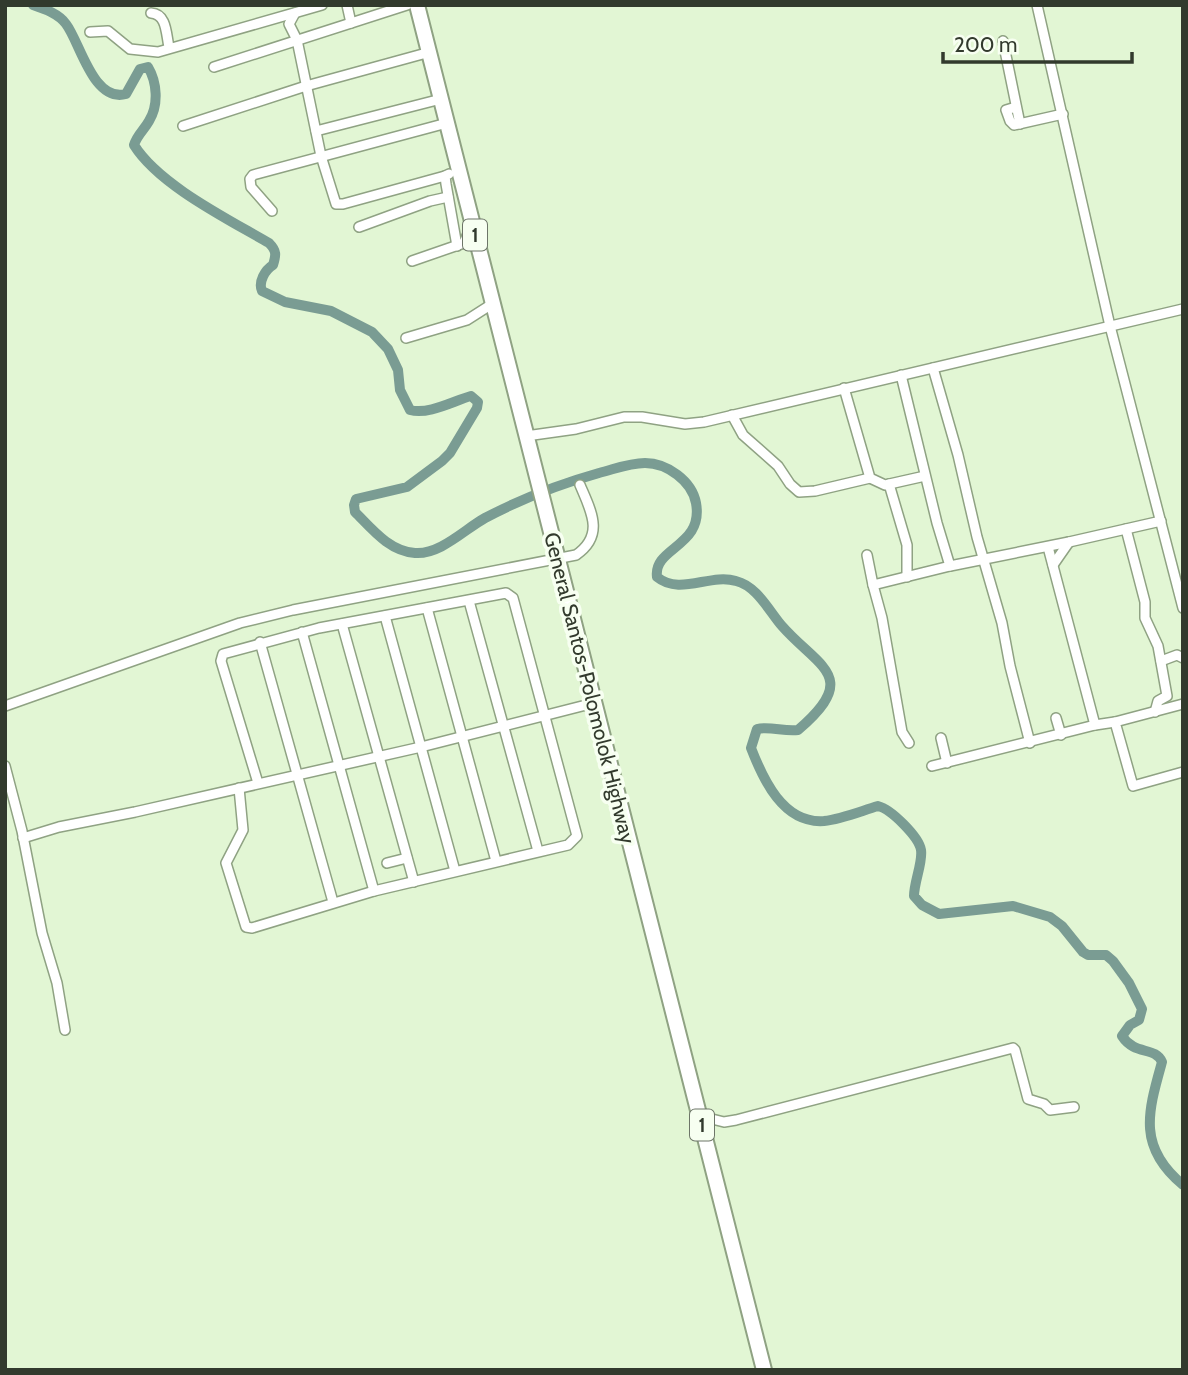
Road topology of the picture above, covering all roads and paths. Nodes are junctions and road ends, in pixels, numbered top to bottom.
1 (347, 5) edge
2 (407, 5) edge
3 (417, 5) edge
4 (1037, 5) edge
5 (319, 6) edge
6 (151, 13) dead end
7 (295, 13) junction
8 (351, 23) junction
9 (90, 32) dead end
10 (297, 40) junction
11 (1003, 41) dead end
12 (169, 47) junction
13 (430, 52) junction
14 (214, 67) dead end
15 (306, 86) junction
16 (441, 99) junction
17 (1063, 114) junction
18 (447, 123) junction
19 (183, 126) dead end
20 (316, 131) junction
21 (321, 156) junction
22 (452, 173) junction
23 (447, 197) junction
24 (272, 211) dead end
25 (472, 224) junction
26 (359, 227) dead end
27 (457, 246) junction
28 (412, 261) dead end
29 (492, 304) junction
30 (1183, 309) edge
31 (1110, 326) junction
32 (406, 338) dead end
33 (933, 368) junction
34 (901, 375) junction
35 (844, 388) junction
36 (732, 415) junction
37 (526, 436) junction
38 (925, 477) junction
39 (870, 478) junction
40 (889, 484) junction
41 (580, 485) dead end
42 (1161, 521) junction
43 (1126, 529) junction
44 (1069, 542) junction
45 (1048, 547) junction
46 (867, 555) dead end
47 (983, 559) junction
48 (558, 560) junction
49 (1053, 565) junction
50 (950, 566) junction
51 (907, 577) junction
52 (884, 583) junction
53 (873, 585) junction
54 (469, 601) junction
55 (877, 602) junction
56 (427, 608) junction
57 (1183, 608) edge
58 (385, 616) junction
59 (342, 624) junction
60 (302, 632) junction
61 (260, 642) junction
62 (1183, 659) edge
63 (1161, 661) junction
64 (594, 704) junction
65 (1183, 704) edge
66 (5, 706) edge
67 (1155, 712) junction
68 (548, 715) junction
69 (1056, 718) dead end
70 (1115, 722) junction
71 (504, 726) junction
72 (1095, 726) junction
73 (461, 735) junction
74 (1061, 735) junction
75 (941, 738) dead end
76 (909, 743) dead end
77 (1030, 743) junction
78 (420, 745) junction
79 (378, 753) junction
80 (338, 763) junction
81 (947, 763) junction
82 (5, 766) edge
83 (932, 766) dead end
84 (296, 772) junction
85 (1183, 772) edge
86 (257, 782) junction
87 (239, 788) junction
88 (213, 793) junction
89 (23, 838) junction
90 (538, 851) junction
91 (407, 858) junction
92 (496, 861) junction
93 (387, 863) dead end
94 (455, 871) junction
95 (415, 882) junction
96 (374, 891) junction
97 (333, 902) junction
98 (65, 1030) dead end
99 (1074, 1107) dead end
100 (700, 1116) junction
101 (764, 1370) edge

1 - 8 street
2 - 8 street
3 - 13 highway, General Santos-Polomolok Highway / 1
4 - 17 street
5 - 7 street
6 - 12 street
7 - 10 street
7 - 12 street
8 - 10 street
9 - 12 street
10 - 14 street
10 - 15 street
11 - 17 street
13 - 15 street
13 - 16 highway, General Santos-Polomolok Highway / 1
15 - 19 street
15 - 20 street
16 - 18 highway, General Santos-Polomolok Highway / 1
16 - 20 street
17 - 31 street
18 - 21 street
18 - 22 highway, General Santos-Polomolok Highway / 1
20 - 21 street
21 - 22 street
21 - 24 street
22 - 23 street
22 - 25 highway, General Santos-Polomolok Highway / 1
23 - 26 street
23 - 27 street
25 - 27 street
25 - 29 highway, General Santos-Polomolok Highway / 1
27 - 28 street
29 - 32 street
29 - 37 highway, General Santos-Polomolok Highway / 1
30 - 31 street
31 - 33 street
31 - 42 street
33 - 34 street
33 - 47 street
34 - 35 street
34 - 38 street
35 - 36 street
35 - 39 street
36 - 37 street
36 - 39 street
37 - 48 highway, General Santos-Polomolok Highway / 1
38 - 40 street
38 - 50 street
39 - 40 street
40 - 51 street
41 - 48 street
42 - 43 street
42 - 57 street
43 - 44 street
43 - 63 street
44 - 45 street
44 - 49 street
45 - 47 street
45 - 49 street
46 - 53 street
47 - 50 street
47 - 77 street
48 - 64 highway, General Santos-Polomolok Highway / 1
48 - 66 street
49 - 72 street
50 - 51 street
51 - 52 street
52 - 53 street
52 - 55 street
53 - 55 street
54 - 56 street
54 - 68 street
54 - 71 street
55 - 76 street
56 - 58 street
56 - 73 street
58 - 59 street
58 - 78 street
59 - 60 street
59 - 79 street
60 - 61 street
60 - 80 street
61 - 84 street
61 - 86 street
62 - 63 street
63 - 67 street
64 - 68 street
64 - 100 highway, General Santos-Polomolok Highway / 1
65 - 67 street
67 - 70 street
68 - 71 street
68 - 90 street
69 - 74 street
70 - 72 street
70 - 85 street
71 - 73 street
71 - 90 street
72 - 74 street
73 - 78 street
73 - 92 street
74 - 77 street
75 - 81 street
77 - 81 street
78 - 79 street
78 - 94 street
79 - 80 street
79 - 91 street
80 - 84 street
80 - 96 street
81 - 83 street
82 - 89 street
84 - 86 street
84 - 97 street
86 - 87 street
86 - 88 street
87 - 88 street
87 - 97 street
88 - 89 street
89 - 98 street
90 - 92 street
91 - 93 street
91 - 95 street
92 - 94 street
94 - 95 street
95 - 96 street
96 - 97 street
99 - 100 street
100 - 101 highway, General Santos-Polomolok Highway / 1

